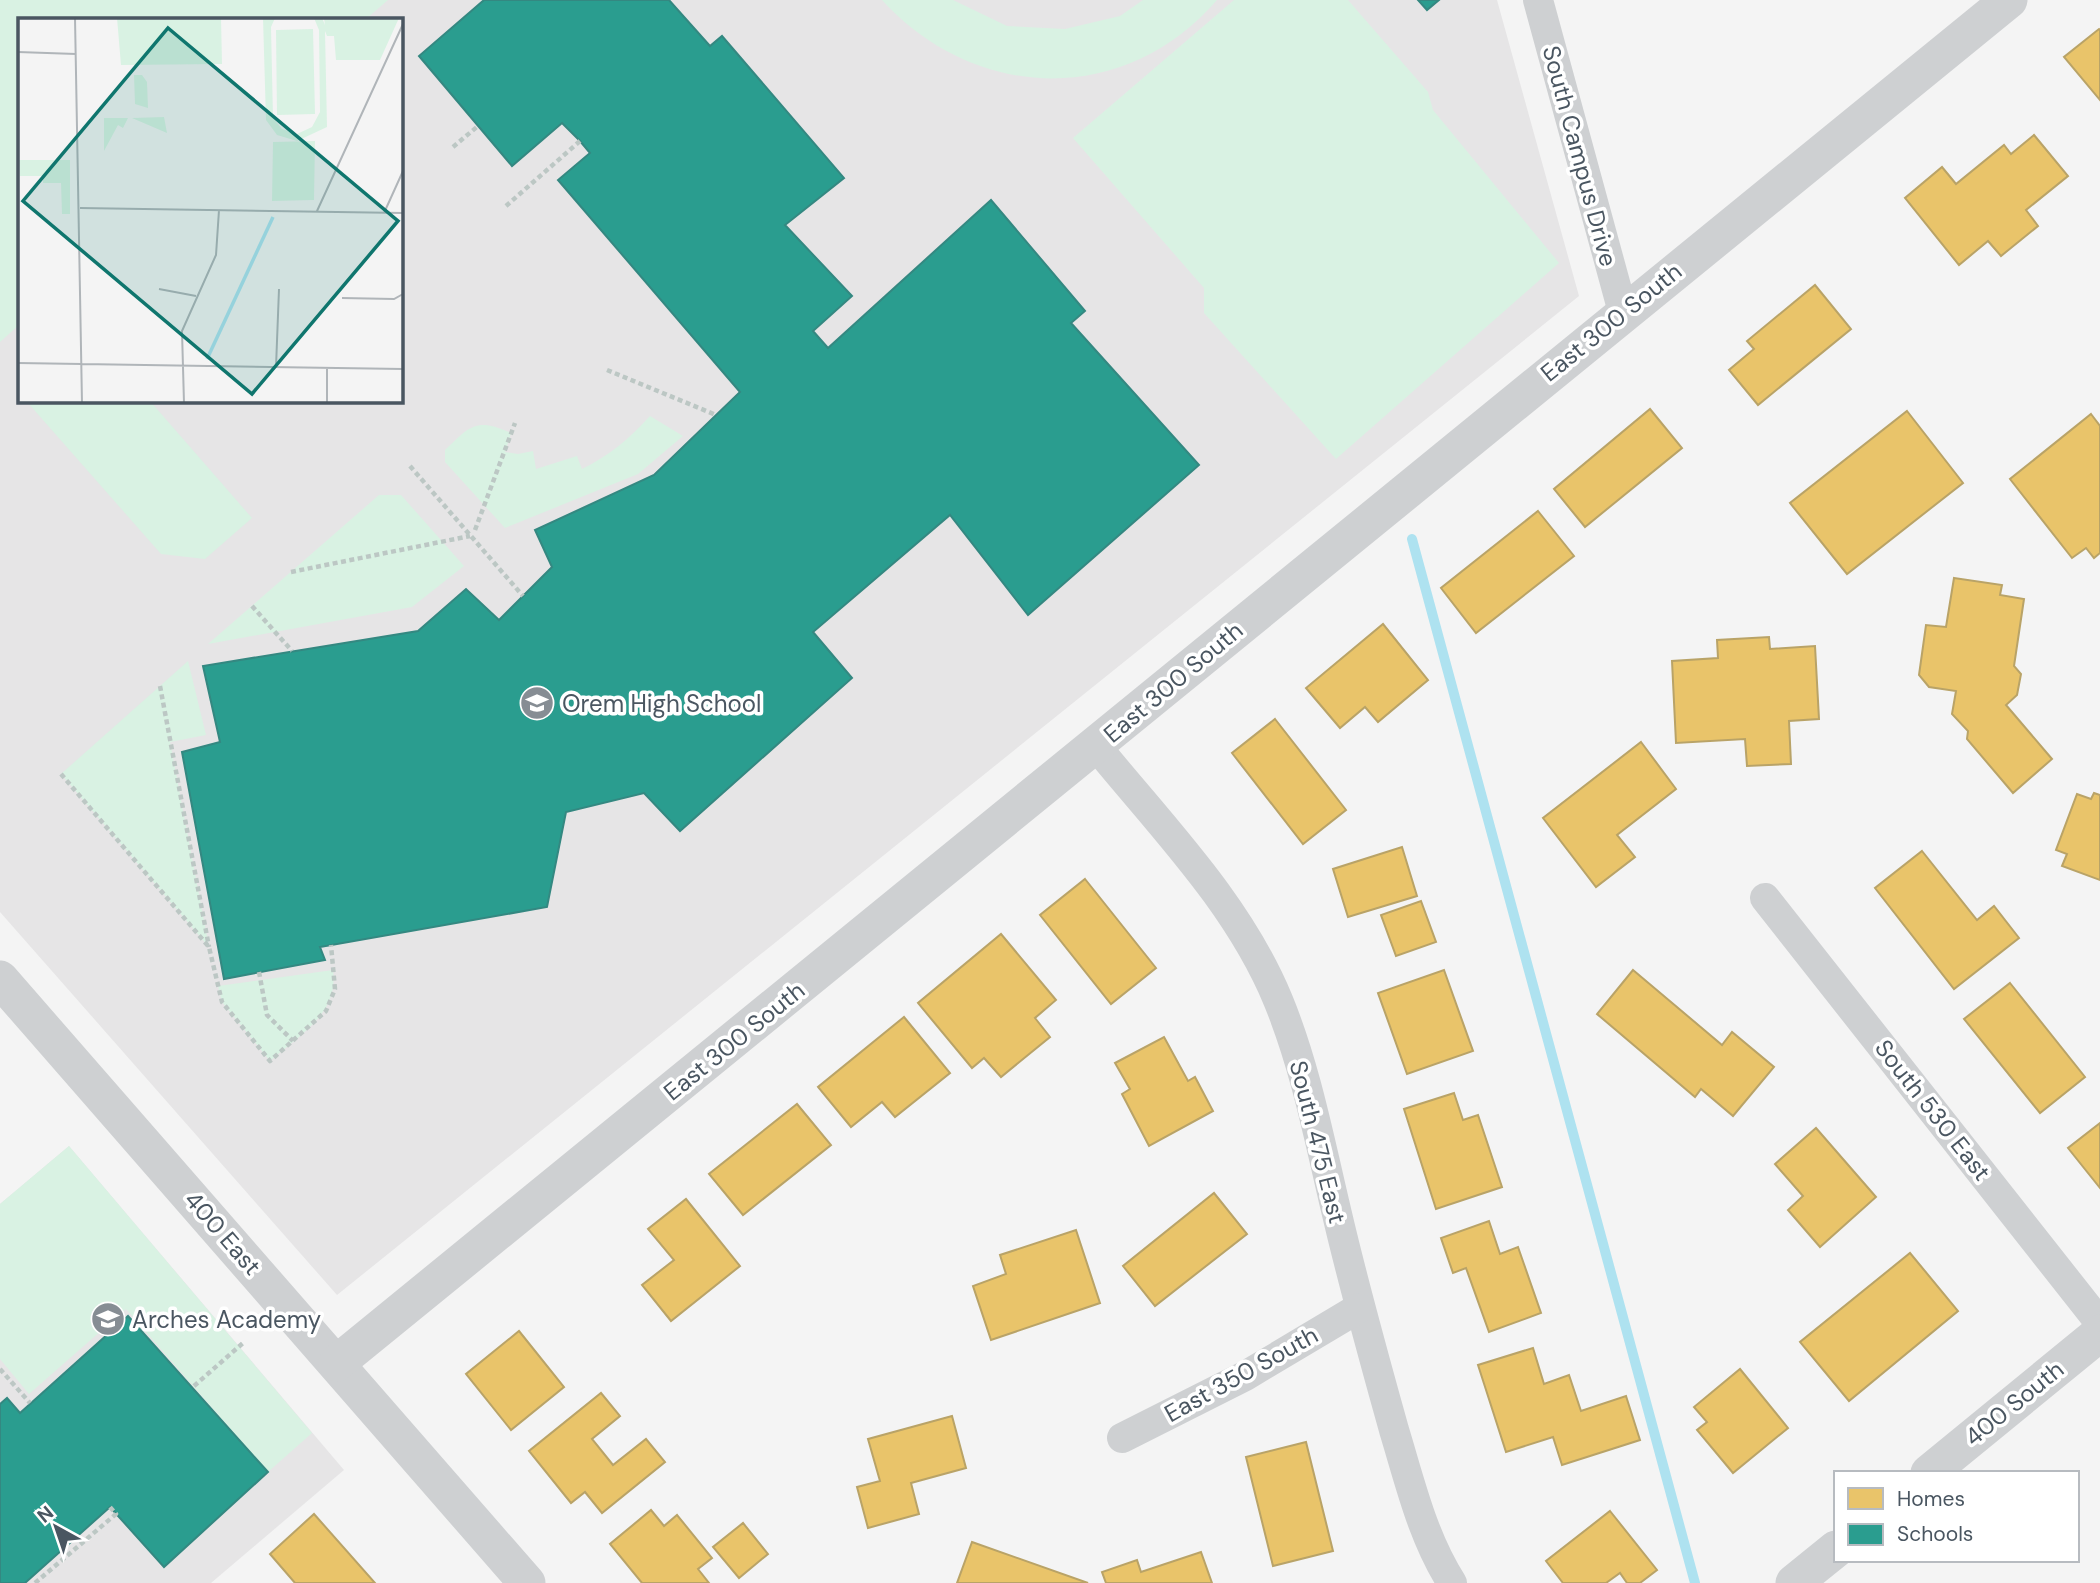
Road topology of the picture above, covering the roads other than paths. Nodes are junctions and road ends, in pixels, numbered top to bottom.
1 (1538, 0) edge
2 (1993, 6) edge
3 (1623, 312) junction
4 (1096, 746) junction
5 (1765, 898) dead end
6 (0, 979) edge
7 (1359, 1308) junction
8 (2100, 1322) edge
9 (2100, 1333) edge
10 (337, 1363) junction
11 (1122, 1438) dead end
12 (1931, 1471) edge
13 (1834, 1551) edge
14 (527, 1583) edge
15 (1452, 1583) edge
16 (1794, 1583) edge

1 - 3 street, South Campus Drive
2 - 3 street, East 300 South
3 - 4 street, East 300 South
4 - 7 street, South 475 East
4 - 10 street, East 300 South
5 - 8 street, South 530 East
6 - 10 street, 400 East
7 - 11 street, East 350 South
7 - 15 street, South 475 East
9 - 12 street, 400 South
10 - 14 street, 400 East
13 - 16 street

